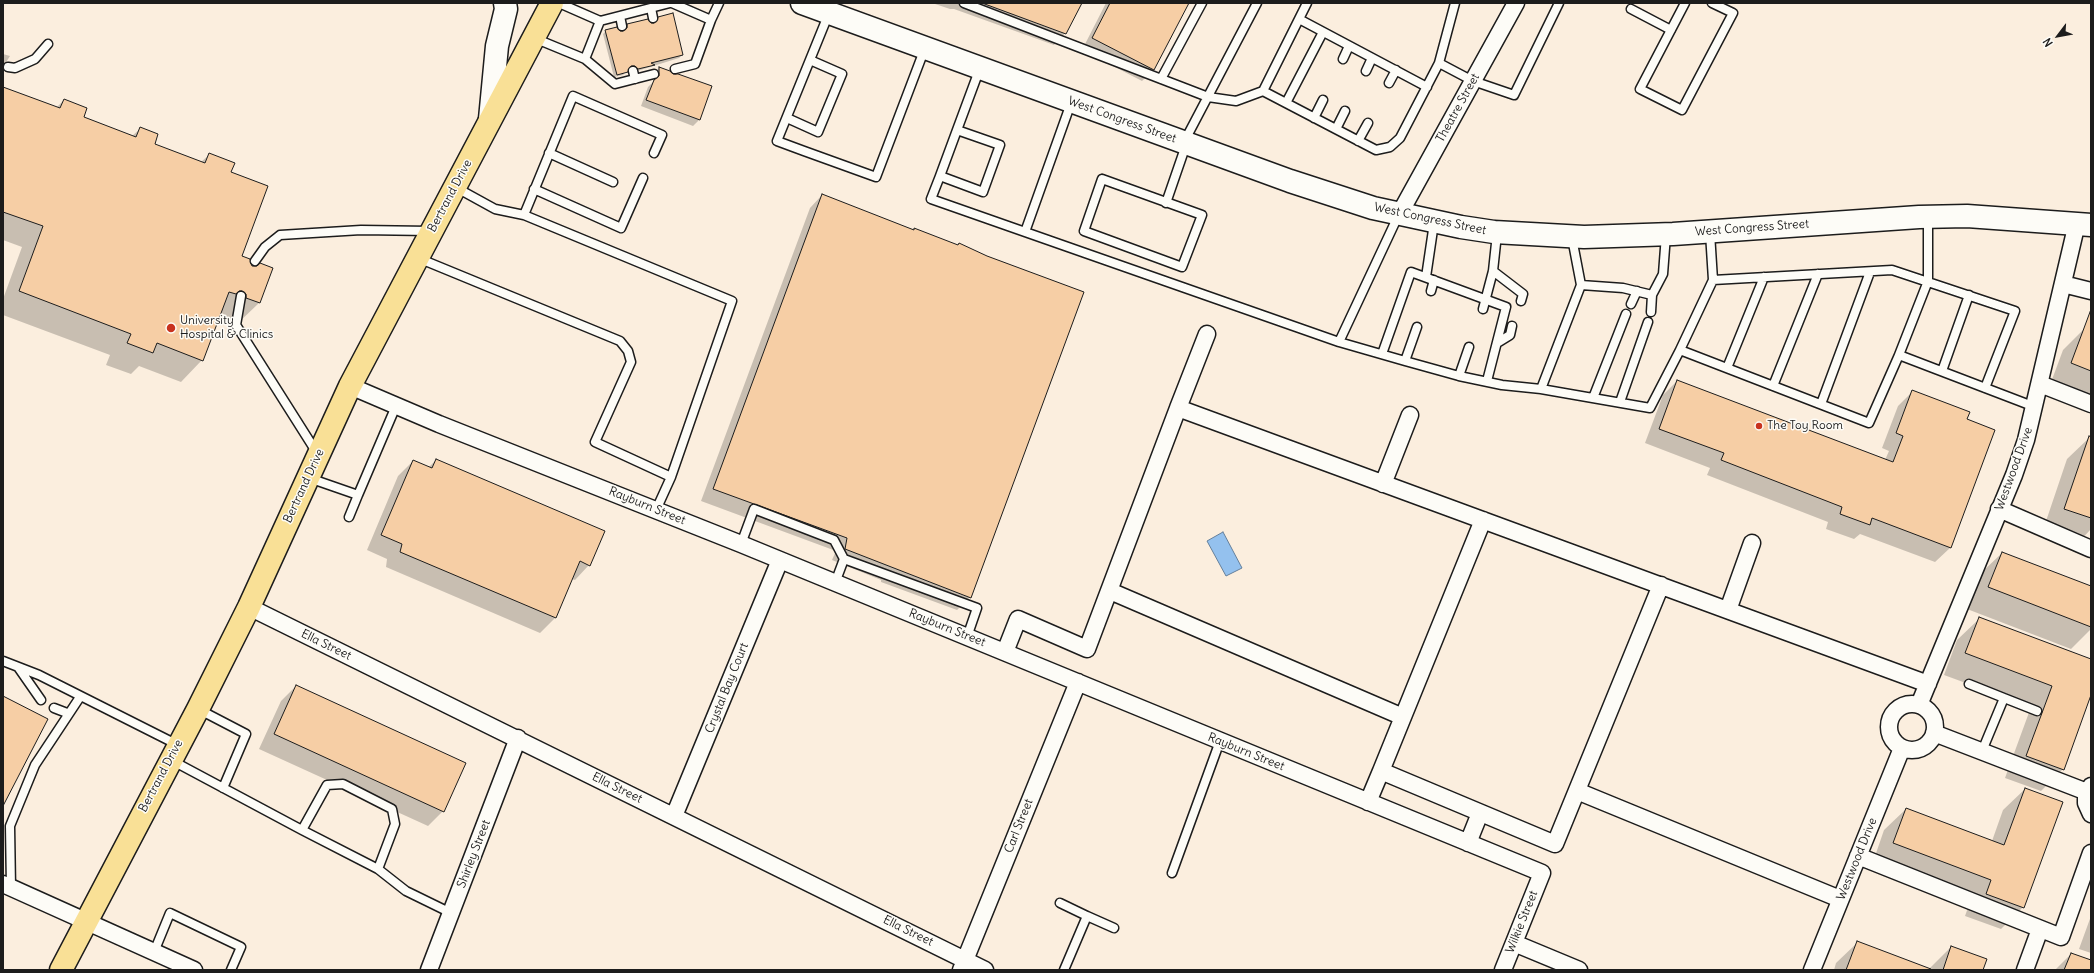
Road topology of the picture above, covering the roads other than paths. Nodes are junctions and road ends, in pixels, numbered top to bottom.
1 (505, 3) edge
2 (552, 3) edge
3 (559, 3) edge
4 (641, 3) edge
5 (671, 3) edge
6 (719, 3) edge
7 (802, 3) edge
8 (964, 3) edge
9 (1202, 3) edge
10 (1257, 3) edge
11 (1307, 3) edge
12 (1455, 3) edge
13 (1516, 3) edge
14 (1559, 3) edge
15 (1685, 3) edge
16 (1712, 3) edge
17 (651, 8) junction
18 (1631, 9) dead end
19 (637, 11) junction
20 (830, 12) junction
21 (620, 16) junction
22 (653, 18) dead end
23 (1299, 19) junction
24 (711, 20) junction
25 (600, 21) junction
26 (622, 26) dead end
27 (1671, 30) junction
28 (1323, 32) junction
29 (534, 37) junction
30 (48, 44) dead end
31 (1350, 46) junction
32 (926, 47) junction
33 (1372, 58) junction
34 (585, 59) junction
35 (1343, 59) dead end
36 (810, 60) junction
37 (1440, 63) junction
38 (8, 66) dead end
39 (980, 68) junction
40 (675, 69) dead end
41 (1396, 70) junction
42 (1366, 71) dead end
43 (654, 74) dead end
44 (1161, 79) junction
45 (1473, 81) junction
46 (1389, 83) dead end
47 (1427, 87) junction
48 (1263, 91) junction
49 (1208, 97) junction
50 (1323, 100) dead end
51 (1072, 102) junction
52 (1286, 103) junction
53 (1345, 111) dead end
54 (786, 118) junction
55 (1314, 118) junction
56 (490, 119) junction
57 (1368, 123) dead end
58 (1336, 129) junction
59 (957, 130) junction
60 (1358, 141) junction
61 (1185, 143) junction
62 (549, 153) junction
63 (654, 153) dead end
64 (940, 176) junction
65 (643, 178) dead end
66 (613, 182) dead end
67 (454, 187) junction
68 (534, 189) junction
69 (1166, 203) junction
70 (1400, 214) junction
71 (524, 215) junction
72 (1928, 217) junction
73 (1434, 221) junction
74 (2084, 224) edge
75 (431, 231) junction
76 (1710, 231) junction
77 (1025, 232) junction
78 (1497, 232) junction
79 (1666, 234) junction
80 (1572, 236) junction
81 (417, 258) junction
82 (255, 261) dead end
83 (1493, 271) junction
84 (1870, 272) junction
85 (1818, 274) junction
86 (1764, 277) junction
87 (1430, 279) junction
88 (1714, 280) junction
89 (1928, 281) junction
90 (2063, 284) junction
91 (1581, 285) junction
92 (1431, 290) dead end
93 (1637, 291) junction
94 (2091, 291) edge
95 (1652, 295) junction
96 (1969, 295) junction
97 (241, 296) dead end
98 (1485, 299) junction
99 (1521, 301) dead end
100 (1631, 304) dead end
101 (1483, 309) dead end
102 (1651, 312) dead end
103 (1626, 314) dead end
104 (1648, 322) dead end
105 (1512, 326) dead end
106 (1417, 327) dead end
107 (1208, 334) dead end
108 (1340, 342) junction
109 (1497, 343) junction
110 (1469, 346) dead end
111 (1680, 350) junction
112 (1382, 354) junction
113 (1899, 355) junction
114 (1405, 361) junction
115 (1727, 368) junction
116 (1942, 371) junction
117 (1459, 376) junction
118 (1487, 381) junction
119 (2040, 384) junction
120 (350, 386) junction
121 (1773, 386) junction
122 (1985, 388) junction
123 (1541, 389) junction
124 (1593, 398) junction
125 (1620, 402) junction
126 (1821, 404) junction
127 (2091, 404) edge
128 (396, 406) junction
129 (2035, 407) junction
130 (1178, 408) junction
131 (1410, 415) dead end
132 (318, 455) junction
133 (308, 477) junction
134 (671, 477) junction
135 (1384, 484) junction
136 (358, 495) junction
137 (2000, 509) junction
138 (656, 510) junction
139 (349, 517) dead end
140 (1483, 520) junction
141 (1752, 543) dead end
142 (742, 544) junction
143 (2091, 549) edge
144 (844, 559) junction
145 (780, 560) junction
146 (835, 583) junction
147 (1661, 586) junction
148 (1110, 591) junction
149 (249, 607) junction
150 (1728, 610) junction
151 (967, 637) junction
152 (1005, 652) junction
153 (3, 661) edge
154 (18, 667) junction
155 (1078, 682) junction
156 (1928, 684) junction
157 (1969, 684) dead end
158 (80, 696) junction
159 (2004, 698) junction
160 (41, 700) dead end
161 (1919, 705) junction
162 (54, 708) dead end
163 (198, 709) junction
164 (2037, 711) dead end
165 (67, 713) junction
166 (1403, 717) junction
167 (1934, 733) junction
168 (518, 738) junction
169 (1220, 741) junction
170 (1902, 748) junction
171 (174, 752) junction
172 (1982, 752) junction
173 (1381, 772) junction
174 (223, 788) junction
175 (2089, 789) edge
176 (1577, 791) junction
177 (1368, 802) junction
178 (1480, 813) junction
179 (2091, 814) edge
180 (674, 816) junction
181 (302, 830) junction
182 (6, 843) edge
183 (1468, 843) junction
184 (2091, 853) edge
185 (1858, 856) junction
186 (378, 869) junction
187 (1172, 873) dead end
188 (1542, 873) joint
189 (7, 886) edge
190 (1840, 899) junction
191 (1060, 903) dead end
192 (451, 913) junction
193 (1087, 916) junction
194 (86, 920) junction
195 (1114, 928) dead end
196 (2040, 929) junction
197 (1514, 943) junction
198 (154, 952) junction
199 (963, 965) edge
200 (61, 970) edge
201 (194, 970) edge
202 (231, 970) edge
203 (429, 970) edge
204 (985, 970) edge
205 (1064, 970) edge
206 (1502, 970) edge
207 (1579, 970) edge
208 (1812, 970) edge
209 (2025, 970) edge

1 - 56 main road
2 - 29 main road, Bertrand Drive
3 - 25 lane
4 - 19 lane
5 - 17 lane
5 - 24 lane
6 - 24 lane
7 - 20 main road, West Congress Street
8 - 44 lane
9 - 44 lane
10 - 49 lane
11 - 23 lane
12 - 37 lane
13 - 45 street, Theatre Street
14 - 45 lane
15 - 27 lane
16 - 27 lane
17 - 19 lane
17 - 22 lane
18 - 27 lane
19 - 21 lane
20 - 32 main road, West Congress Street
20 - 36 lane
21 - 25 lane
21 - 26 lane
23 - 28 lane
23 - 48 lane
24 - 40 lane
25 - 34 lane
28 - 31 lane
28 - 52 lane
29 - 34 lane
29 - 56 main road, Bertrand Drive
30 - 38 lane
31 - 33 lane
31 - 35 lane
32 - 39 main road, West Congress Street
32 - 54 lane
33 - 41 lane
33 - 42 lane
34 - 43 lane
36 - 54 lane
36 - 54 lane
37 - 45 lane
37 - 47 lane
39 - 51 main road, West Congress Street
39 - 59 lane
41 - 46 lane
41 - 47 lane
44 - 49 lane
45 - 70 street, Theatre Street
47 - 60 lane
48 - 49 lane
48 - 52 lane
49 - 61 lane
50 - 55 lane
51 - 61 main road, West Congress Street
51 - 77 lane
52 - 55 lane
53 - 58 lane
55 - 58 lane
56 - 67 main road, Bertrand Drive
57 - 60 lane
58 - 60 lane
59 - 64 lane
59 - 64 lane
61 - 69 lane
61 - 70 main road, West Congress Street
62 - 63 lane
62 - 66 lane
62 - 68 lane
64 - 77 lane
65 - 68 lane
67 - 71 lane
67 - 75 main road, Bertrand Drive
68 - 71 lane
69 - 69 lane
70 - 73 main road, West Congress Street
70 - 108 lane
71 - 134 lane
72 - 74 main road, West Congress Street
72 - 76 main road, West Congress Street
72 - 89 lane
73 - 78 main road, West Congress Street
73 - 87 lane
74 - 90 street, Westwood Drive
75 - 81 main road, Bertrand Drive
75 - 82 lane
76 - 79 main road, West Congress Street
76 - 88 lane
77 - 108 lane
78 - 80 main road, West Congress Street
78 - 83 lane
79 - 80 main road, West Congress Street
79 - 95 lane
80 - 91 lane
81 - 120 main road, Bertrand Drive
81 - 134 lane
83 - 98 lane
83 - 99 lane
84 - 85 lane
84 - 89 lane
84 - 126 lane
85 - 86 lane
85 - 121 lane
86 - 88 lane
86 - 115 lane
87 - 92 lane
87 - 98 lane
87 - 112 lane
88 - 111 lane
89 - 96 lane
89 - 113 lane
90 - 94 street
90 - 119 street, Westwood Drive
91 - 93 lane
91 - 123 lane
93 - 95 lane
93 - 100 lane
95 - 102 lane
96 - 116 lane
96 - 122 lane
97 - 132 lane
98 - 101 lane
98 - 109 lane
103 - 124 lane
104 - 125 lane
105 - 109 lane
106 - 114 lane
107 - 130 street
108 - 112 lane
109 - 118 lane
110 - 117 lane
111 - 115 lane
111 - 125 lane
112 - 114 lane
113 - 116 lane
113 - 126 lane
114 - 117 lane
115 - 121 lane
116 - 122 lane
117 - 118 lane
118 - 123 lane
119 - 127 street
119 - 129 street, Westwood Drive
120 - 128 street, Rayburn Street
120 - 132 main road, Bertrand Drive
121 - 126 lane
122 - 129 lane
123 - 124 lane
124 - 125 lane
128 - 136 lane
128 - 138 street, Rayburn Street
129 - 137 street, Westwood Drive
130 - 135 street
130 - 148 street
131 - 135 street
132 - 133 main road, Bertrand Drive
133 - 136 lane
133 - 149 main road, Bertrand Drive
134 - 138 lane
135 - 140 street
136 - 139 lane
137 - 143 street
137 - 156 street, Westwood Drive
138 - 142 street, Rayburn Street
140 - 147 street
140 - 166 street
141 - 150 street
142 - 144 lane
142 - 145 street, Rayburn Street
144 - 146 lane
144 - 151 lane
145 - 146 street, Rayburn Street
145 - 180 street, Crystal Bay Court
146 - 151 street, Rayburn Street
147 - 150 street
147 - 176 street
148 - 152 street
148 - 166 street
149 - 163 main road, Bertrand Drive
149 - 168 street, Ella Street
150 - 156 street
151 - 152 street, Rayburn Street
152 - 155 street, Rayburn Street
153 - 154 lane
154 - 158 lane
154 - 160 lane
155 - 169 street, Rayburn Street
155 - 199 street, Carl Street
156 - 161 street, Westwood Drive
157 - 159 lane
158 - 165 lane
158 - 171 lane
159 - 164 lane
159 - 172 lane
161 - 167 street
161 - 170 street
162 - 165 lane
163 - 171 main road, Bertrand Drive
163 - 174 lane
165 - 182 lane
166 - 173 street
167 - 170 street
167 - 172 street
168 - 180 street, Ella Street
168 - 192 street, Shirley Street
169 - 177 street, Rayburn Street
169 - 187 lane
170 - 185 street, Westwood Drive
171 - 174 lane
171 - 194 main road, Bertrand Drive
172 - 175 street
173 - 177 street
173 - 178 street
174 - 181 lane
175 - 179 street
176 - 178 street
176 - 190 street
177 - 183 street, Rayburn Street
178 - 183 street
180 - 199 street, Ella Street
181 - 186 lane
181 - 186 lane
182 - 189 lane
183 - 188 street, Rayburn Street
184 - 196 street
185 - 190 street, Westwood Drive
185 - 196 street
186 - 192 lane
188 - 197 street, Wilkie Street
189 - 194 street
190 - 208 street, Westwood Drive
191 - 193 lane
192 - 203 street, Shirley Street
193 - 195 lane
193 - 205 lane
194 - 198 street
194 - 200 main road, Bertrand Drive
196 - 209 street
197 - 206 street, Wilkie Street
197 - 207 street
198 - 201 street
198 - 202 lane
199 - 204 street, Ella Street

